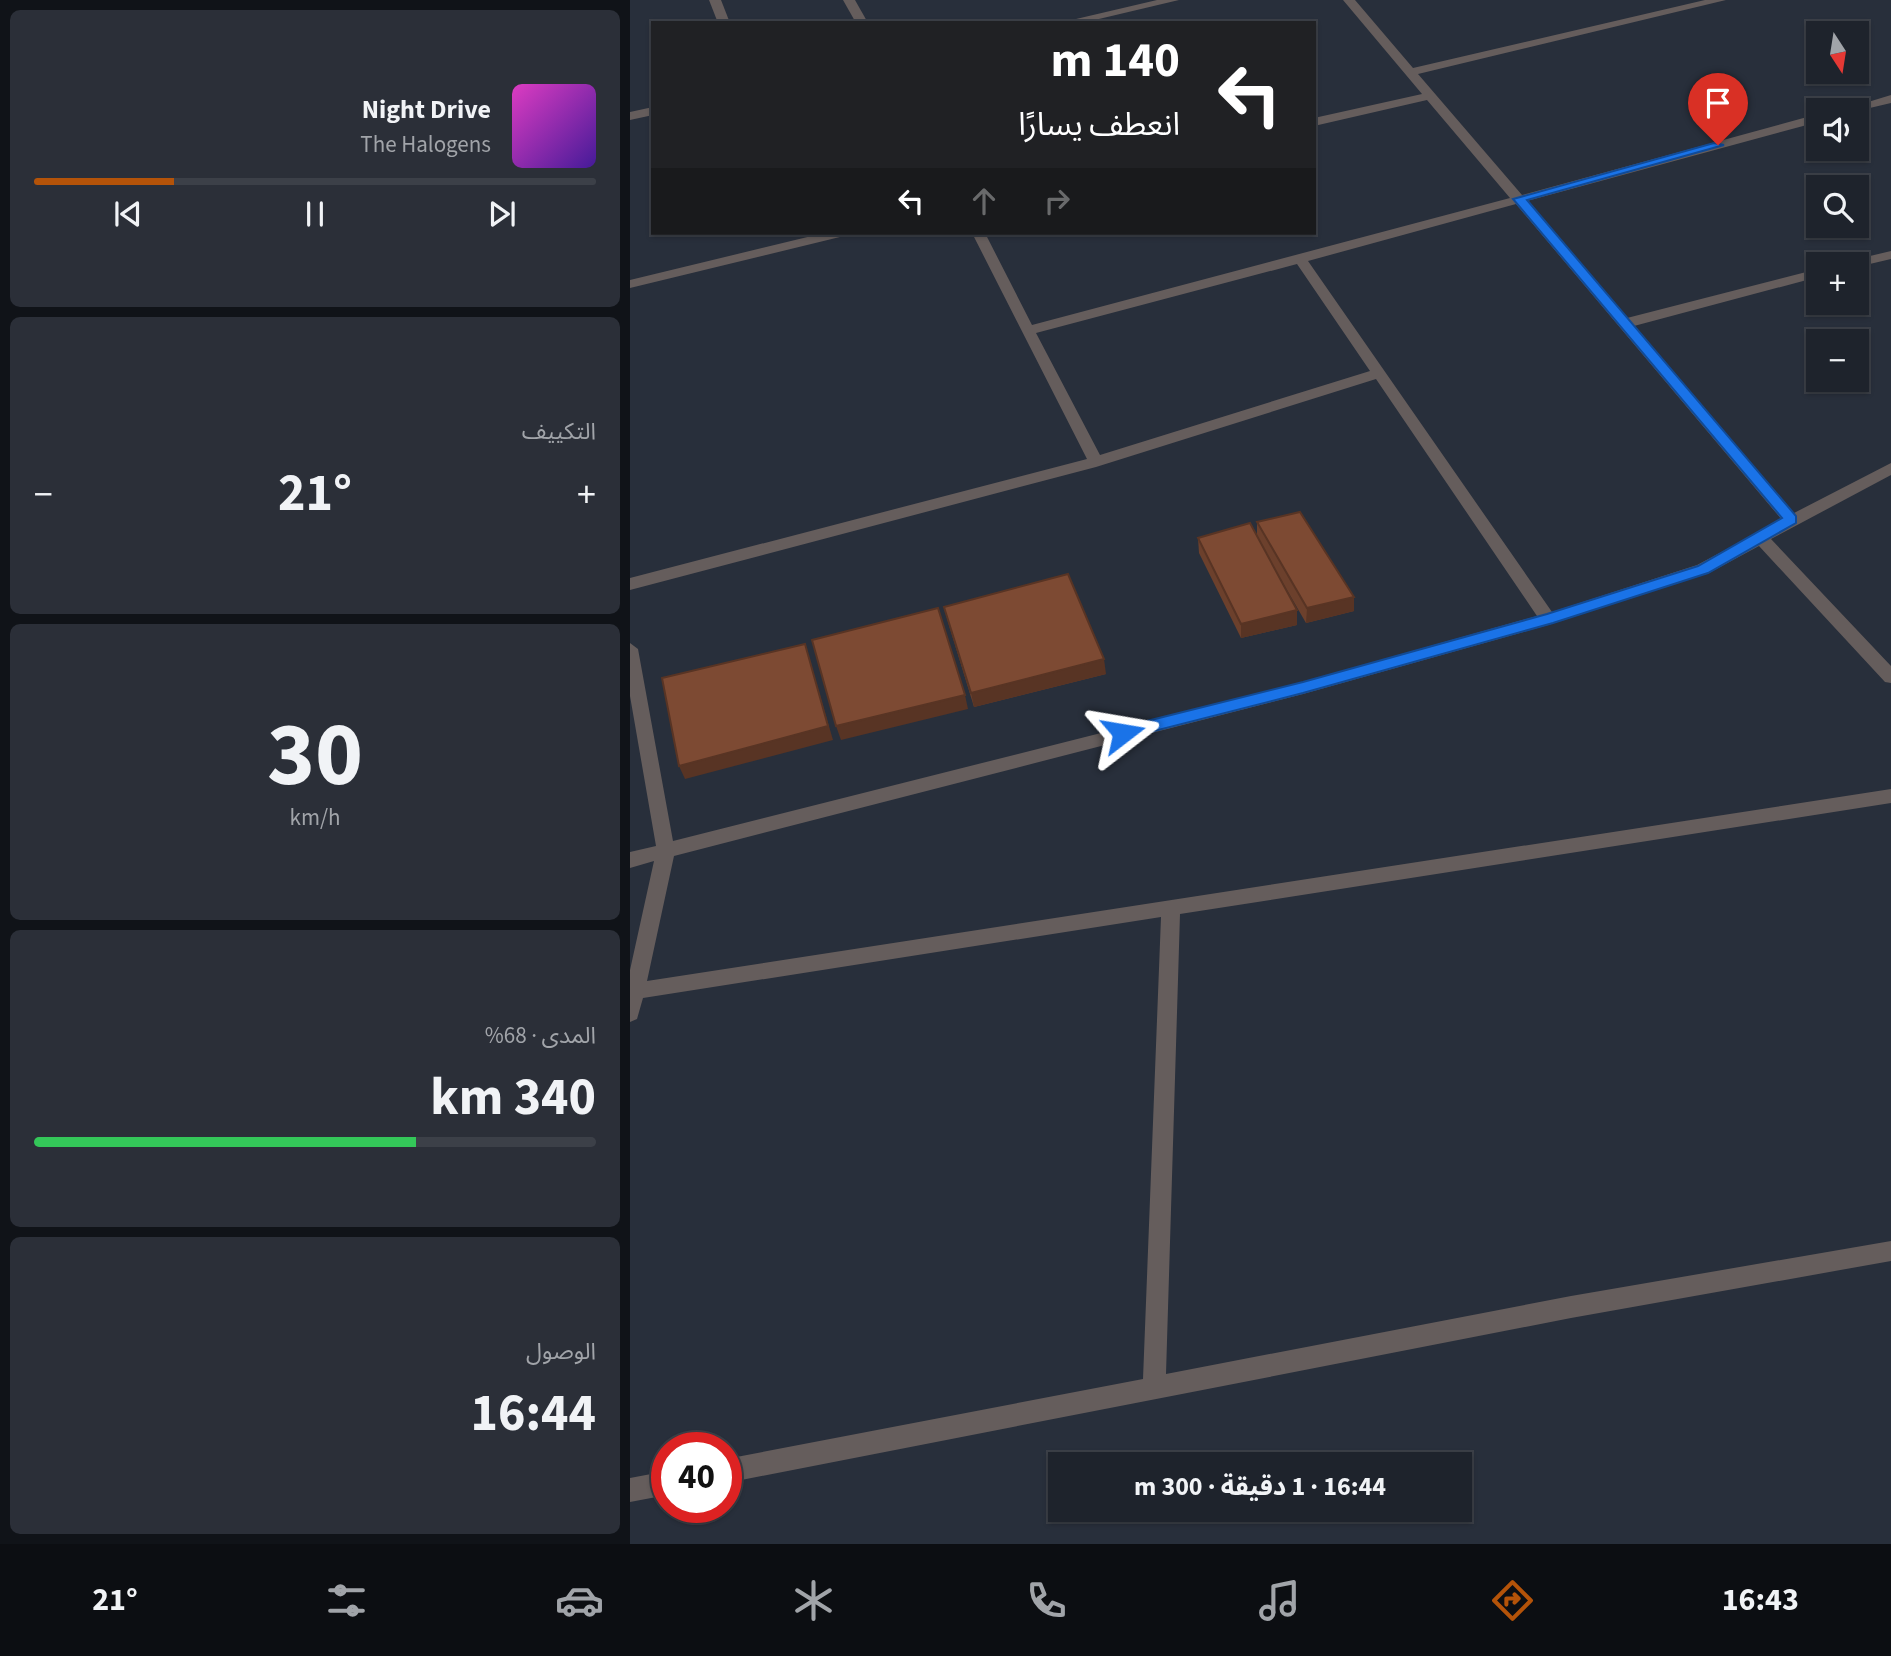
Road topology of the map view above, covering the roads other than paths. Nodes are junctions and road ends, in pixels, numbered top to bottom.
1 (715, 0) edge
2 (849, 0) edge
3 (1173, 0) edge
4 (1349, 0) edge
5 (1720, 0) edge
6 (723, 21) edge
7 (861, 21) edge
8 (1074, 21) edge
9 (1411, 72) junction
10 (1432, 95) junction
11 (1891, 99) edge
12 (1869, 105) edge
13 (651, 111) edge
14 (630, 116) edge
15 (1806, 121) edge
16 (1316, 122) edge
17 (1519, 199) junction
18 (831, 235) edge
19 (979, 235) edge
20 (1891, 255) edge
21 (1300, 259) junction
22 (1869, 260) edge
23 (1806, 277) edge
24 (630, 284) edge
25 (1623, 324) junction
26 (1029, 330) junction
27 (1380, 373) junction
28 (1096, 461) junction
29 (1891, 468) edge
30 (1791, 520) junction
31 (1761, 538) junction
32 (630, 584) edge
33 (1548, 620) junction
34 (630, 649) edge
35 (1891, 677) edge
36 (1891, 796) edge
37 (666, 850) junction
38 (630, 860) edge
39 (1171, 908) junction
40 (635, 991) junction
41 (630, 1013) edge
42 (1891, 1251) edge
43 (1154, 1388) junction
44 (742, 1468) edge
45 (651, 1486) edge
46 (630, 1490) edge

1 - 6 street
2 - 7 street
3 - 8 street
4 - 9 street
5 - 9 street
9 - 10 street
10 - 16 street
10 - 17 street
11 - 12 street
13 - 14 street
15 - 17 street
17 - 21 street
17 - 25 street
18 - 24 street
19 - 26 street
20 - 22 street
21 - 26 street
21 - 27 street
23 - 25 street
25 - 30 street
26 - 28 street
27 - 28 street
27 - 33 street
28 - 32 street
29 - 30 street
30 - 31 street
31 - 33 street
31 - 35 street
33 - 37 street
34 - 37 street
36 - 39 street
37 - 38 street
37 - 40 street
39 - 40 street
39 - 43 street
40 - 41 street
42 - 43 street
43 - 44 street
45 - 46 street

